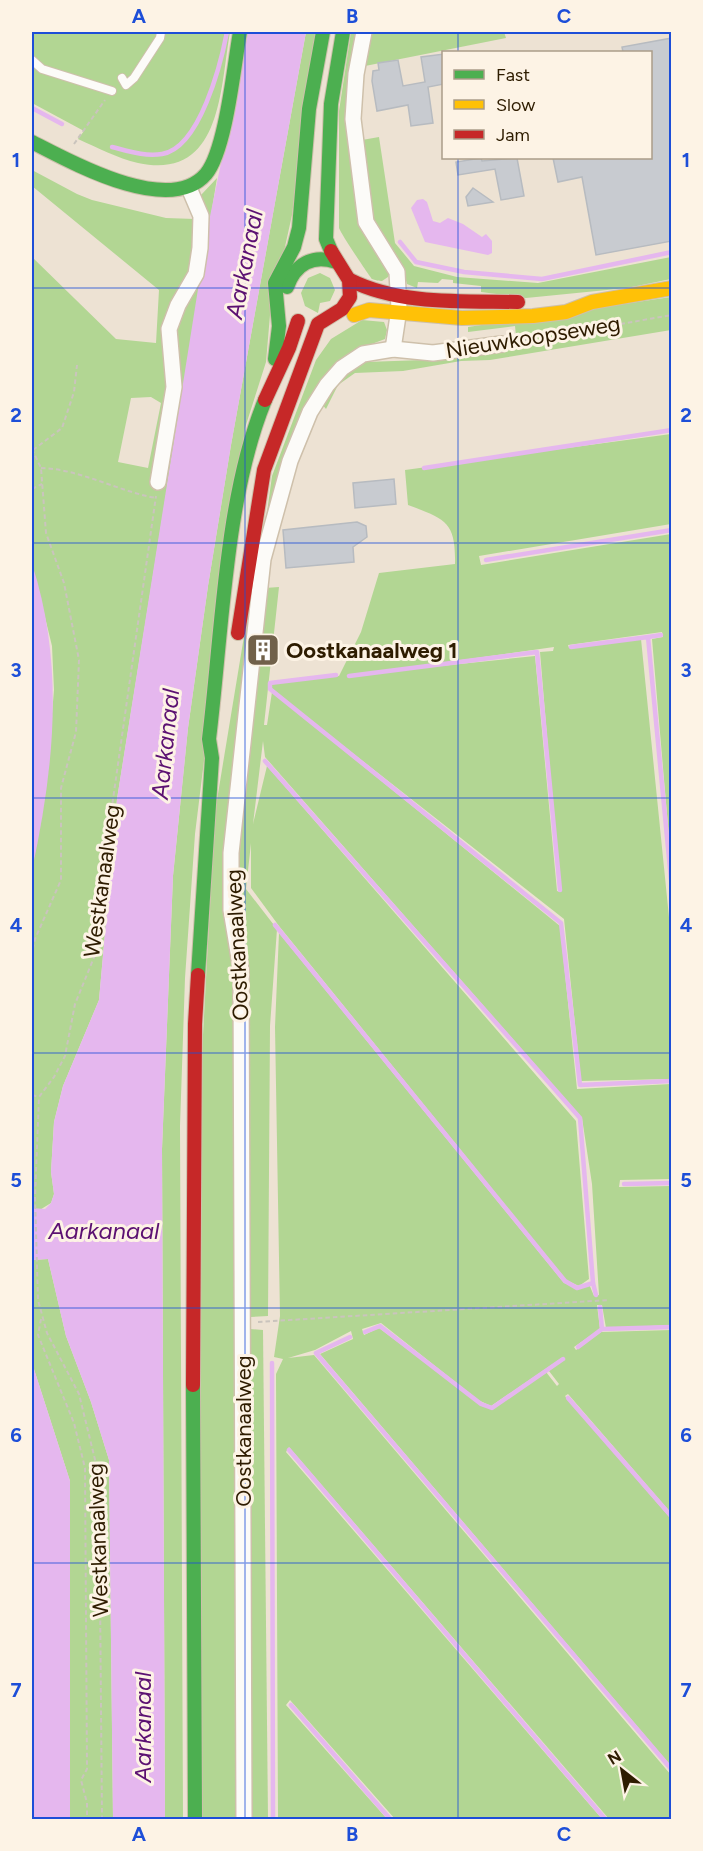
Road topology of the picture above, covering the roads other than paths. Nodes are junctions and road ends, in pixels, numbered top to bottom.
1 (161, 32) edge
2 (240, 32) edge
3 (323, 32) edge
4 (343, 32) edge
5 (364, 32) edge
6 (32, 60) edge
7 (122, 78) dead end
8 (112, 91) dead end
9 (32, 142) edge
10 (189, 188) junction
11 (304, 193) junction
12 (342, 260) junction
13 (307, 261) junction
14 (350, 280) junction
15 (363, 288) junction
16 (672, 288) edge
17 (397, 292) junction
18 (592, 302) junction
19 (354, 315) junction
20 (398, 315) junction
21 (298, 321) junction
22 (321, 330) junction
23 (502, 344) road end
24 (393, 349) junction
25 (269, 388) junction
26 (158, 482) dead end
27 (235, 651) dead end
28 (228, 698) dead end
29 (212, 758) junction
30 (195, 1820) edge
31 (244, 1820) edge

1 - 7 lane
2 - 10 main road
3 - 11 main road
4 - 12 main road
5 - 17 street
6 - 8 lane
9 - 10 main road
10 - 26 street
11 - 13 main road
11 - 25 main road
12 - 13 main road
12 - 14 main road
12 - 15 main road
13 - 21 main road
14 - 15 main road
14 - 22 main road
15 - 17 main road, Nieuwkoopseweg
15 - 19 main road
16 - 18 main road, Nieuwkoopseweg
17 - 18 main road, Nieuwkoopseweg
17 - 20 street
18 - 20 main road, Nieuwkoopseweg
19 - 20 main road, Nieuwkoopseweg
19 - 22 main road
20 - 24 street
21 - 22 main road
21 - 25 main road
22 - 27 main road
23 - 24 street, Nieuwkoopseweg
24 - 31 street, Oostkanaalweg
25 - 29 main road, Oostkanaalweg
28 - 29 main road, Oostkanaalweg
29 - 30 main road, Oostkanaalweg

